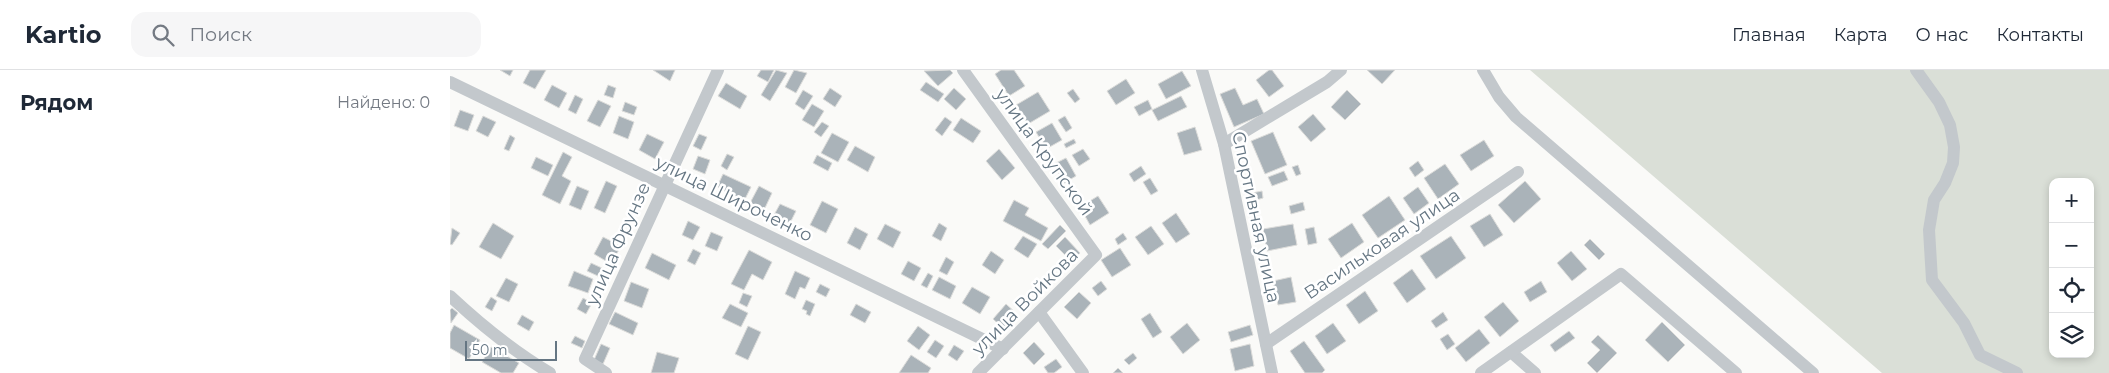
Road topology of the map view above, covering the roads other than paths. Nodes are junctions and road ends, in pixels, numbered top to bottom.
1 (718, 70) edge
2 (963, 70) edge
3 (1202, 70) edge
4 (1341, 70) edge
5 (1483, 70) edge
6 (1916, 70) edge
7 (450, 82) edge
8 (1224, 144) junction
9 (1518, 172) dead end
10 (664, 184) junction
11 (1096, 255) joint
12 (450, 296) edge
13 (1039, 312) junction
14 (1266, 344) junction
15 (1003, 349) junction
16 (1511, 352) junction
17 (601, 372) edge
18 (550, 373) edge
19 (978, 373) edge
20 (1083, 373) edge
21 (1272, 373) edge
22 (1482, 373) edge
23 (1535, 373) edge
24 (1736, 373) edge
25 (1813, 373) edge
26 (2017, 373) edge

1 - 10 street, улица Фрунзе
2 - 11 street, улица Крупской
3 - 8 street, Спортивная улица
4 - 8 street
5 - 25 street
6 - 26 street
7 - 10 street, улица Широченко
8 - 14 street, Спортивная улица
9 - 14 street, Васильковая улица
10 - 15 street, улица Широченко
10 - 17 street, улица Фрунзе
11 - 13 street, улица Войкова
12 - 18 street
13 - 15 street, улица Войкова
13 - 20 street
14 - 21 street, Спортивная улица
15 - 19 street, улица Войкова
16 - 22 street
16 - 23 street
16 - 24 street

